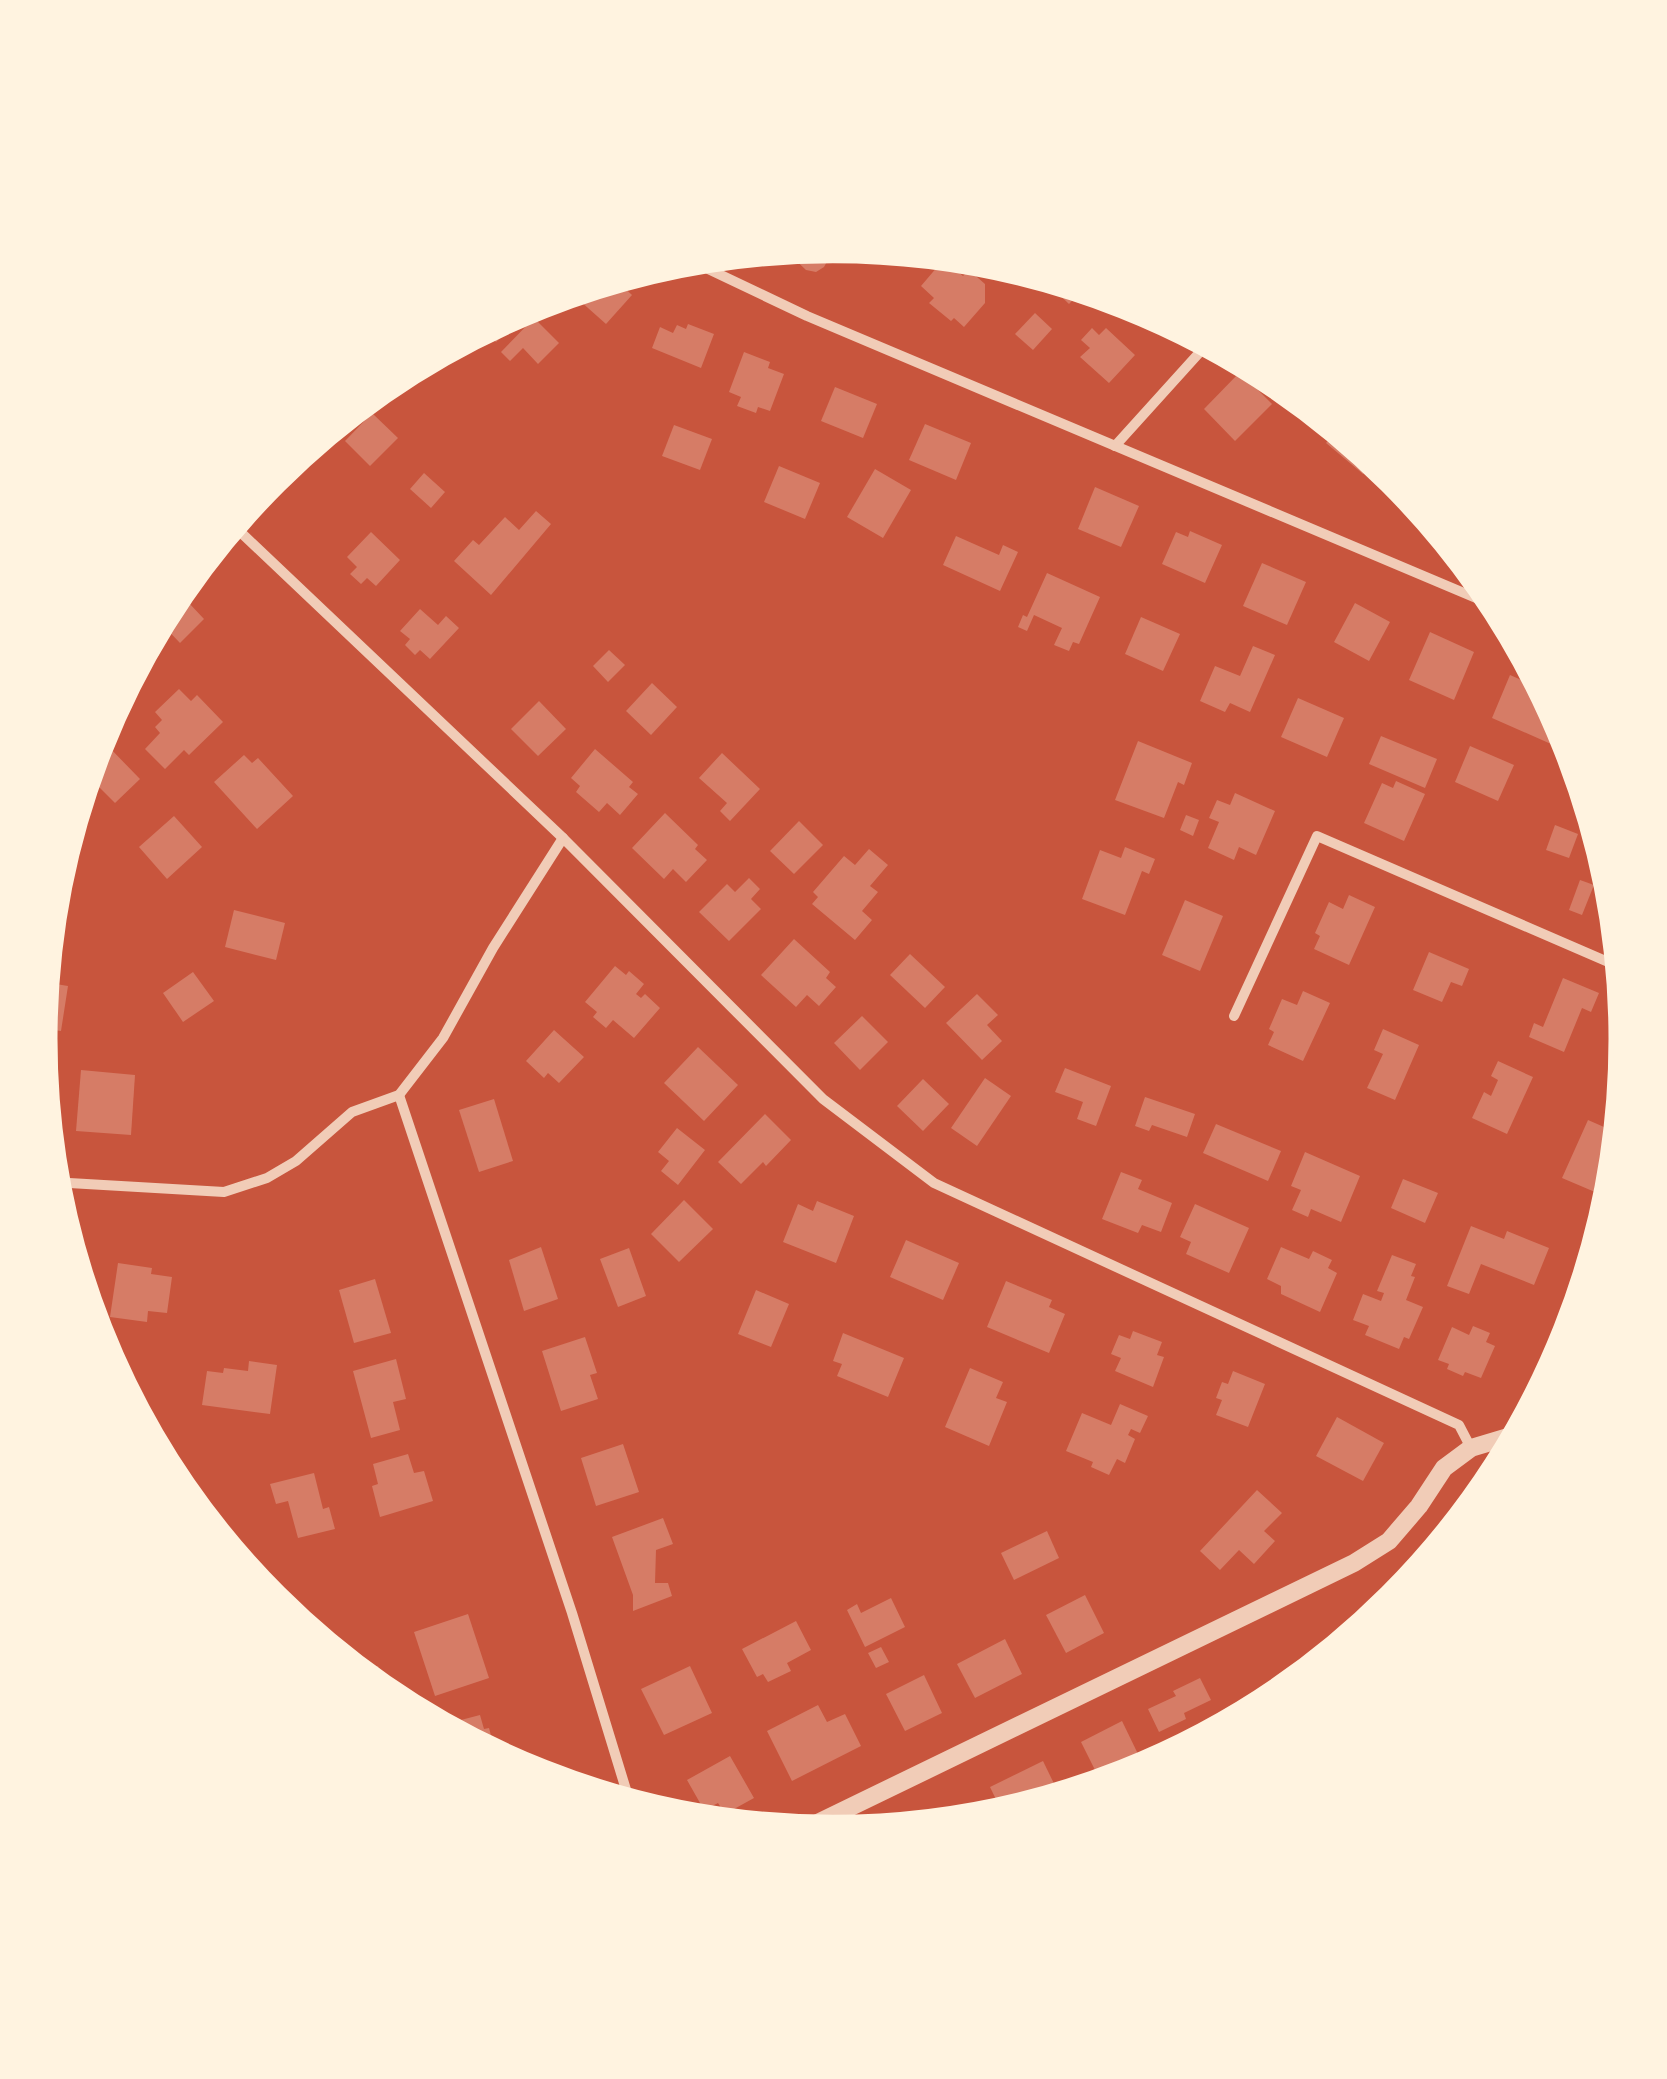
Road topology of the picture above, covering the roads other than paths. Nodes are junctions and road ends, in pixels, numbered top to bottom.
1 (713, 271) edge
2 (1199, 352) edge
3 (1115, 446) junction
4 (242, 534) edge
5 (1474, 597) edge
6 (562, 838) junction
7 (1607, 962) edge
8 (1234, 1016) dead end
9 (399, 1095) junction
10 (69, 1183) edge
11 (1502, 1439) edge
12 (1471, 1448) junction
13 (626, 1789) edge
14 (828, 1818) edge

1 - 3 street
2 - 3 street
3 - 5 street
4 - 6 street
6 - 9 street
6 - 12 street
7 - 8 street
9 - 10 street
9 - 13 street
11 - 12 street
12 - 14 street

